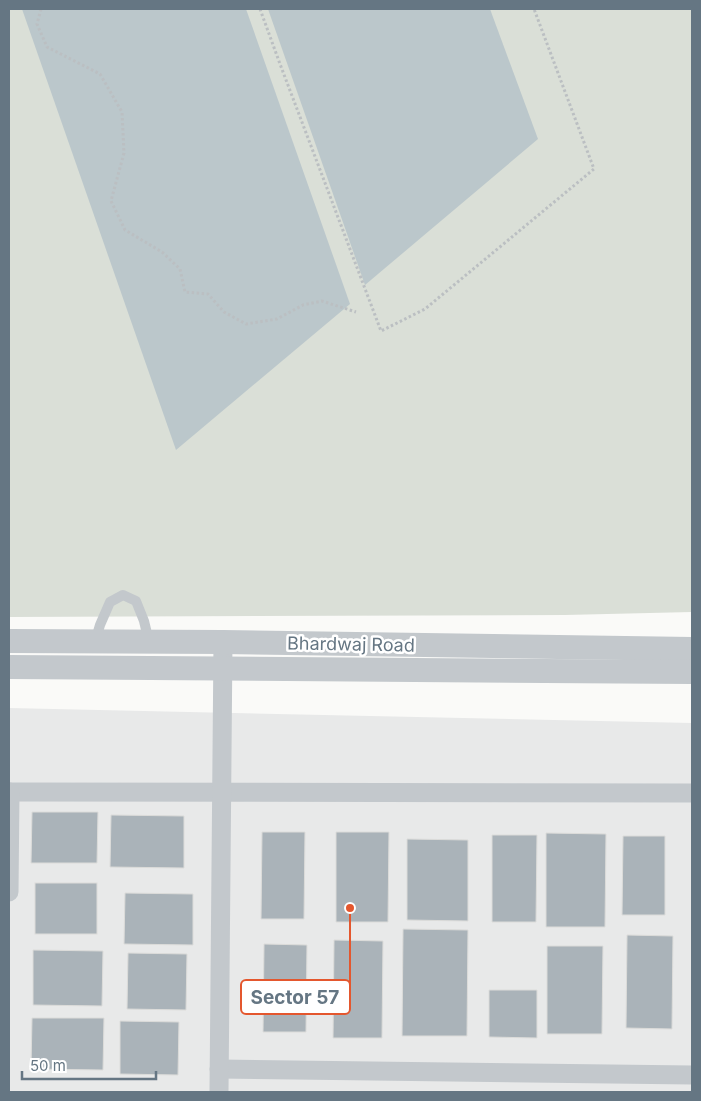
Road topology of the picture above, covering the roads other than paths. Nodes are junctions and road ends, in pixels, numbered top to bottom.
1 (9, 641) edge
2 (95, 642) junction
3 (149, 642) junction
4 (224, 642) junction
5 (692, 649) edge
6 (9, 667) edge
7 (223, 668) junction
8 (692, 672) edge
9 (222, 791) junction
10 (9, 792) edge
11 (692, 793) edge
12 (9, 892) edge
13 (219, 1069) junction
14 (692, 1075) edge
15 (219, 1092) edge

1 - 2 street, Bhardwaj Road
2 - 3 street, Bhardwaj Road
2 - 3 lane
3 - 4 street, Bhardwaj Road
4 - 5 street, Bhardwaj Road
4 - 7 street
6 - 7 street, Bhardwaj Road
7 - 8 street, Bhardwaj Road
7 - 9 street
9 - 10 street
9 - 11 street
9 - 13 street
10 - 12 street
13 - 14 street
13 - 15 street

